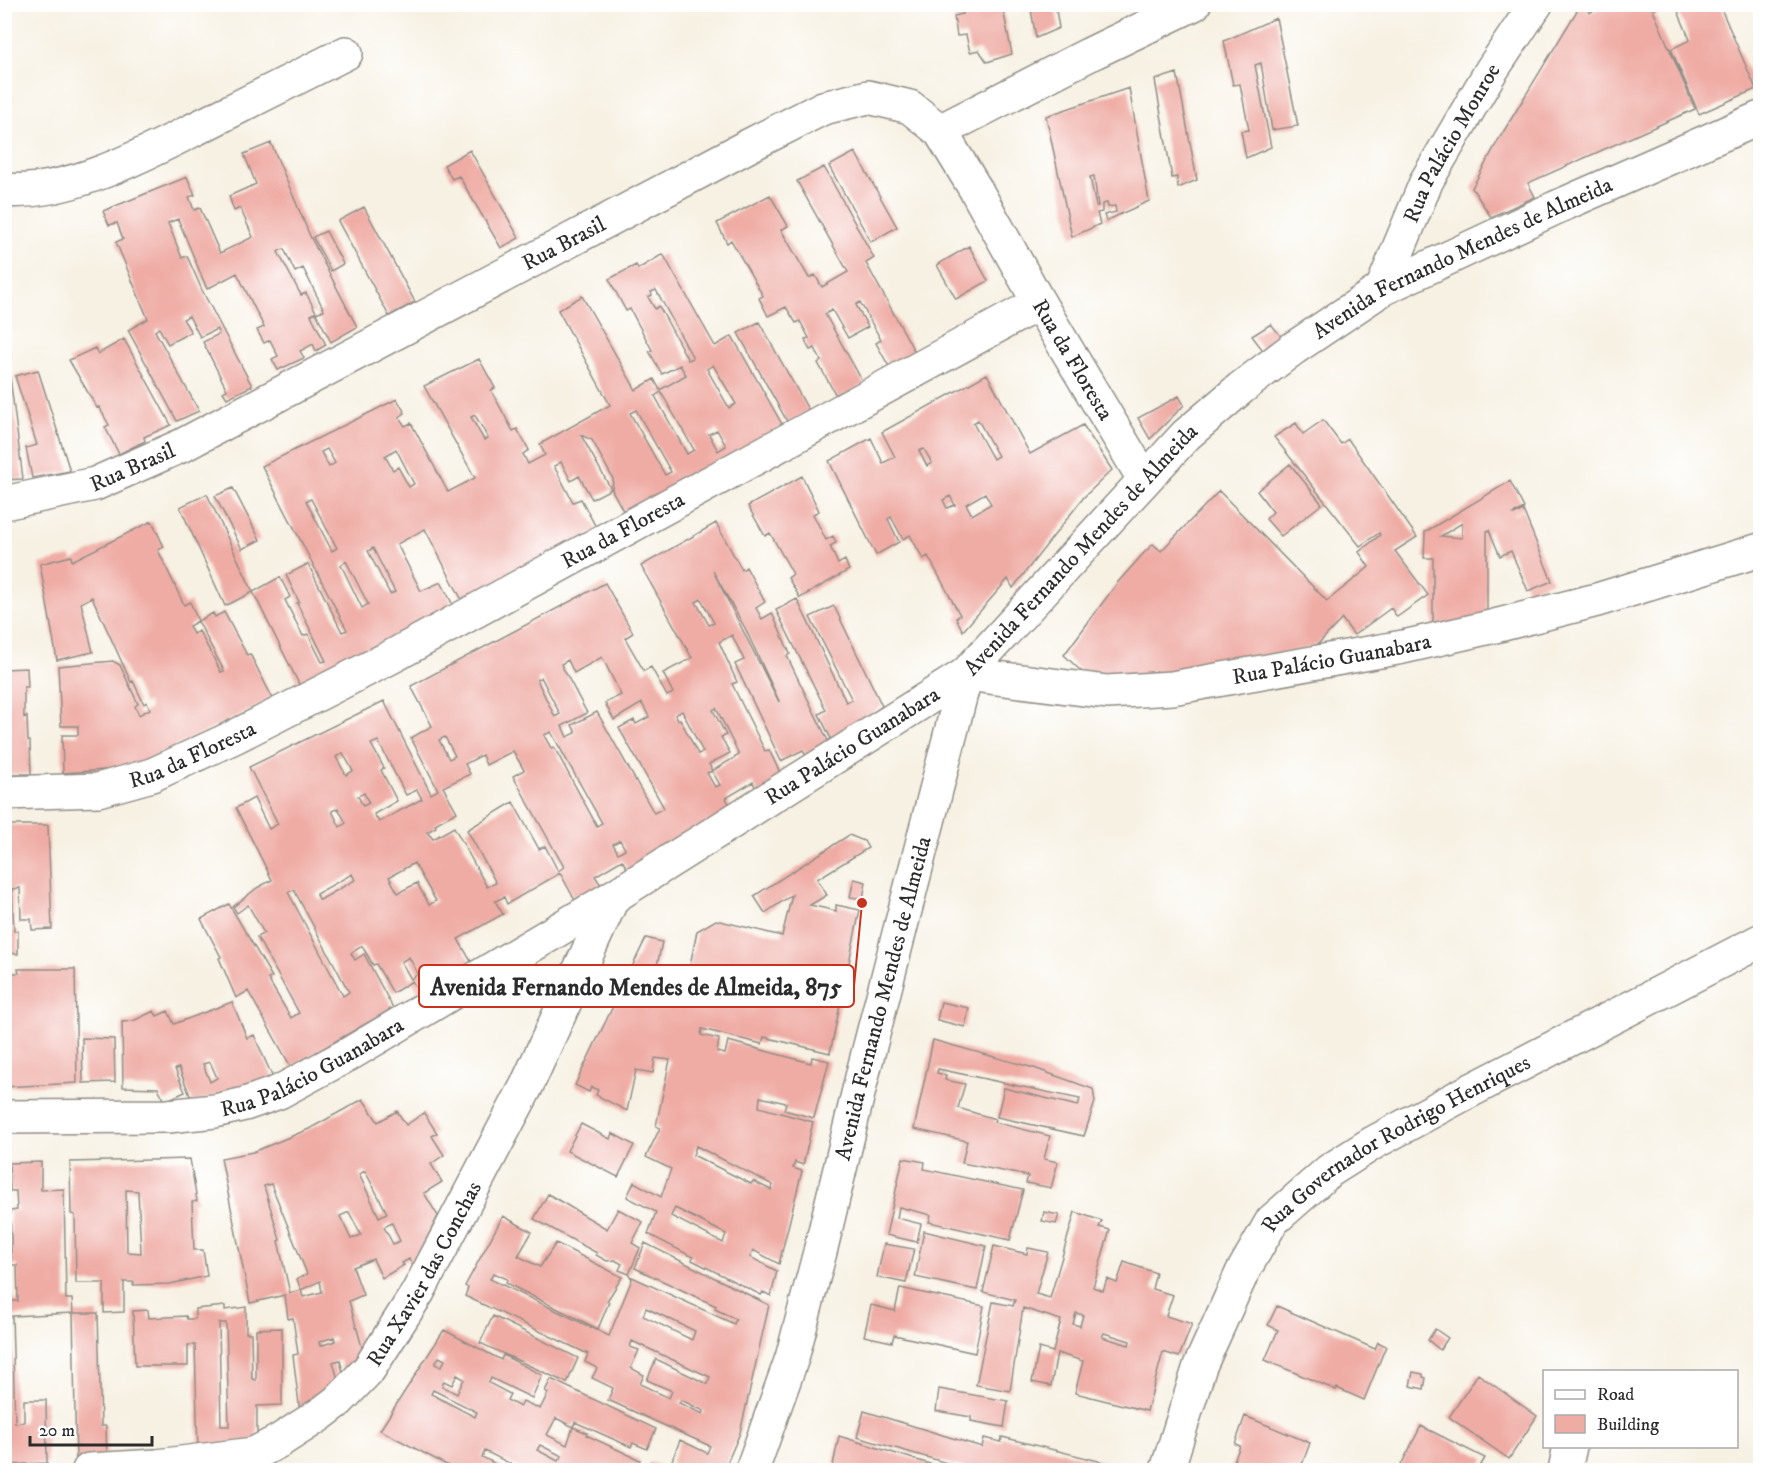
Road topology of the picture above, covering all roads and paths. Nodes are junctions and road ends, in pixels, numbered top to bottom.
1 (1194, 4) edge
2 (1536, 4) edge
3 (346, 53) dead end
4 (1761, 118) edge
5 (940, 131) junction
6 (4, 190) edge
7 (1382, 289) junction
8 (1039, 303) junction
9 (1144, 479) junction
10 (4, 503) edge
11 (1761, 550) edge
12 (966, 674) junction
13 (4, 793) edge
14 (612, 897) junction
15 (1761, 941) edge
16 (4, 1117) edge
17 (1569, 1448) edge
18 (88, 1470) edge
19 (752, 1470) edge
20 (1167, 1470) edge
21 (1565, 1470) edge

1 - 5 street
2 - 7 street, Rua Palácio Monroe
3 - 6 street
4 - 7 street, Avenida Fernando Mendes de Almeida
5 - 8 street, Rua Brasil
5 - 10 street, Rua Brasil
7 - 9 street, Avenida Fernando Mendes de Almeida
8 - 9 street, Rua da Floresta
8 - 13 street, Rua da Floresta
9 - 12 street, Avenida Fernando Mendes de Almeida
11 - 12 street, Rua Palácio Guanabara
12 - 14 street, Rua Palácio Guanabara
12 - 19 street, Avenida Fernando Mendes de Almeida
14 - 16 street, Rua Palácio Guanabara
14 - 18 street, Rua Xavier das Conchas
15 - 20 street, Rua Governador Rodrigo Henriques
17 - 21 street

